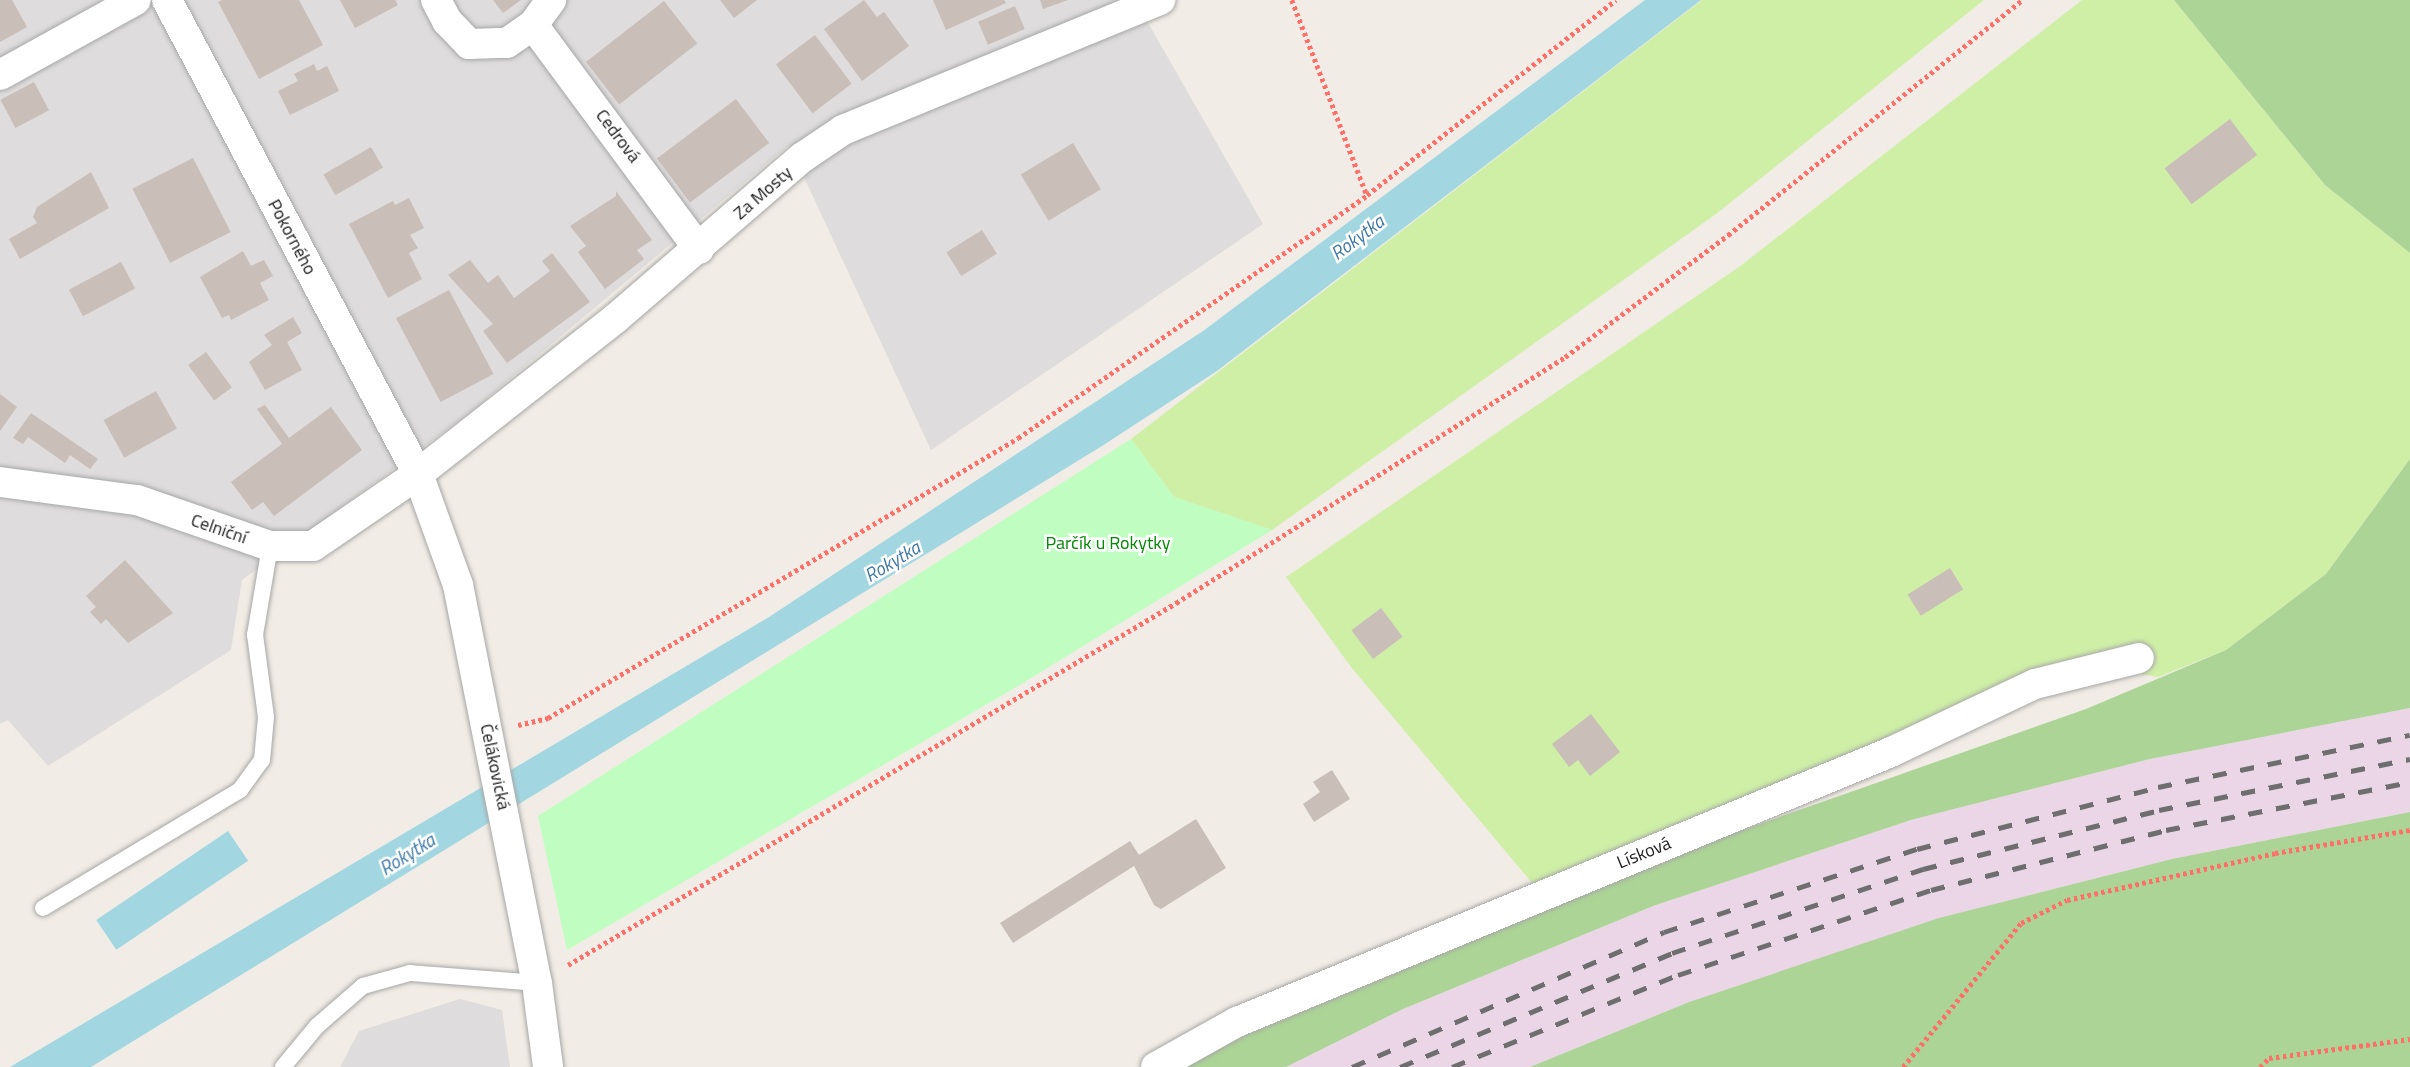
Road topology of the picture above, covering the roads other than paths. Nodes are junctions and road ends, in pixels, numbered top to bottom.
1 (136, 0) edge
2 (167, 0) edge
3 (436, 0) edge
4 (551, 0) edge
5 (1160, 0) edge
6 (533, 26) junction
7 (0, 75) edge
8 (699, 249) junction
9 (418, 474) junction
10 (0, 481) edge
11 (270, 546) junction
12 (2138, 658) dead end
13 (43, 908) dead end
14 (537, 983) junction
15 (283, 1067) edge
16 (548, 1067) edge
17 (1156, 1067) edge

1 - 7 street
2 - 9 street, Pokorného
3 - 6 street
4 - 6 street
5 - 8 street, Za Mosty
6 - 8 street, Cedrová
8 - 9 street, Za Mosty
9 - 11 street, Celniční
9 - 14 street, Čelákovická
10 - 11 street, Celniční
11 - 13 lane
12 - 17 street, Lísková
14 - 15 lane
14 - 16 street, Čelákovická

